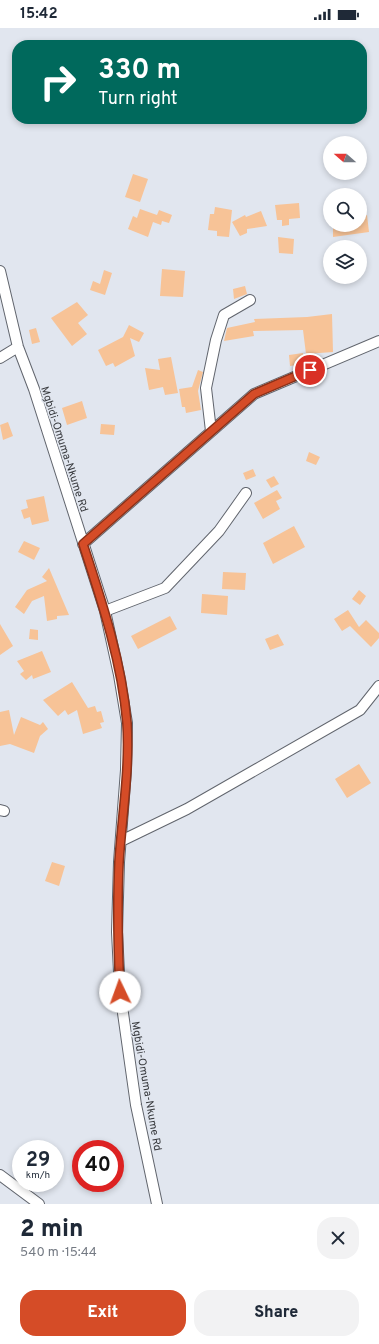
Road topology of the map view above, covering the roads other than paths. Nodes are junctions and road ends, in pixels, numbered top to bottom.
1 (0, 271) edge
2 (250, 300) dead end
3 (379, 341) edge
4 (18, 347) junction
5 (0, 358) edge
6 (212, 431) junction
7 (246, 493) dead end
8 (83, 544) junction
9 (105, 611) junction
10 (379, 686) edge
11 (121, 841) junction
12 (0, 1175) edge
13 (39, 1204) edge
14 (157, 1204) edge

1 - 4 street, Mgbidi-Omuma-Nkume Rd
2 - 6 street
3 - 6 street
4 - 5 street
4 - 8 street, Mgbidi-Omuma-Nkume Rd
6 - 8 street
7 - 9 street
8 - 9 street, Mgbidi-Omuma-Nkume Rd
9 - 11 street, Mgbidi-Omuma-Nkume Rd
10 - 11 street
11 - 14 street, Mgbidi-Omuma-Nkume Rd
12 - 13 street

